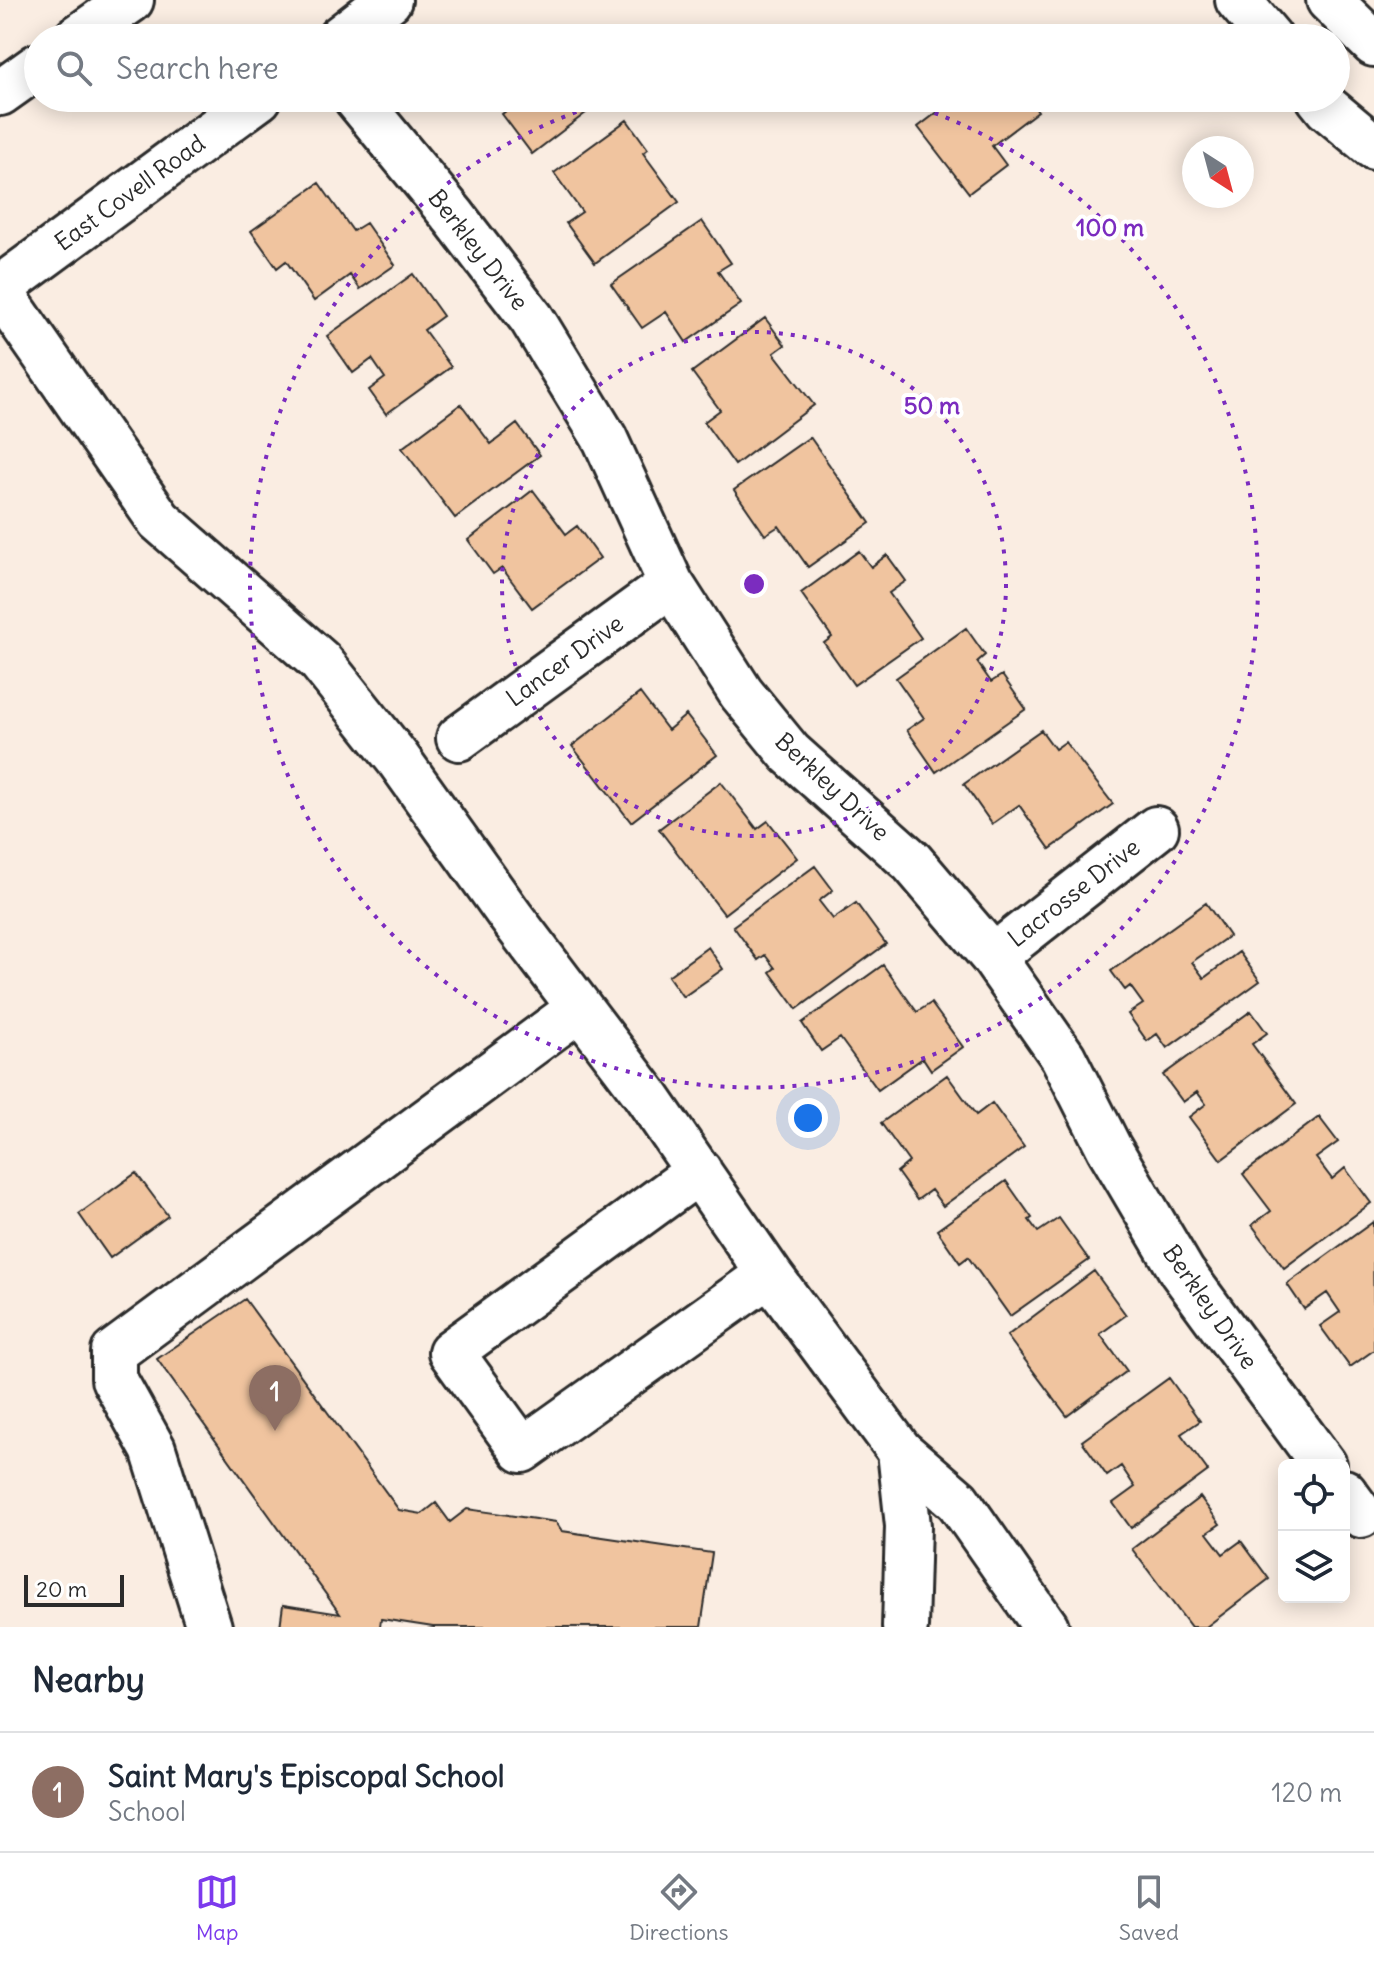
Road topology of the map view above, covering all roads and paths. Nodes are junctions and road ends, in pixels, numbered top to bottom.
1 (131, 0) edge
2 (389, 0) edge
3 (1238, 0) edge
4 (1329, 0) edge
5 (97, 24) edge
6 (358, 24) edge
7 (1258, 24) edge
8 (1374, 44) edge
9 (24, 76) edge
10 (0, 93) edge
11 (240, 112) edge
12 (368, 112) edge
13 (1332, 112) edge
14 (1374, 147) edge
15 (0, 289) edge
16 (671, 584) junction
17 (459, 738) dead end
18 (1156, 829) dead end
19 (993, 957) junction
20 (580, 1008) junction
21 (699, 1171) junction
22 (769, 1274) junction
23 (900, 1451) junction
24 (1320, 1459) edge
25 (209, 1627) edge
26 (905, 1627) edge
27 (1046, 1627) edge

1 - 5 street
2 - 6 street
3 - 7 street
4 - 8 street
9 - 10 street
11 - 15 street, East Covell Road
12 - 16 street, Berkley Drive
13 - 14 street
15 - 20 street
16 - 17 street, Lancer Drive
16 - 19 street, Berkley Drive
18 - 19 street, Lacrosse Drive
19 - 24 street, Berkley Drive
20 - 21 street
20 - 25 street
21 - 22 street
21 - 22 street
22 - 23 street
23 - 26 street
23 - 27 street

